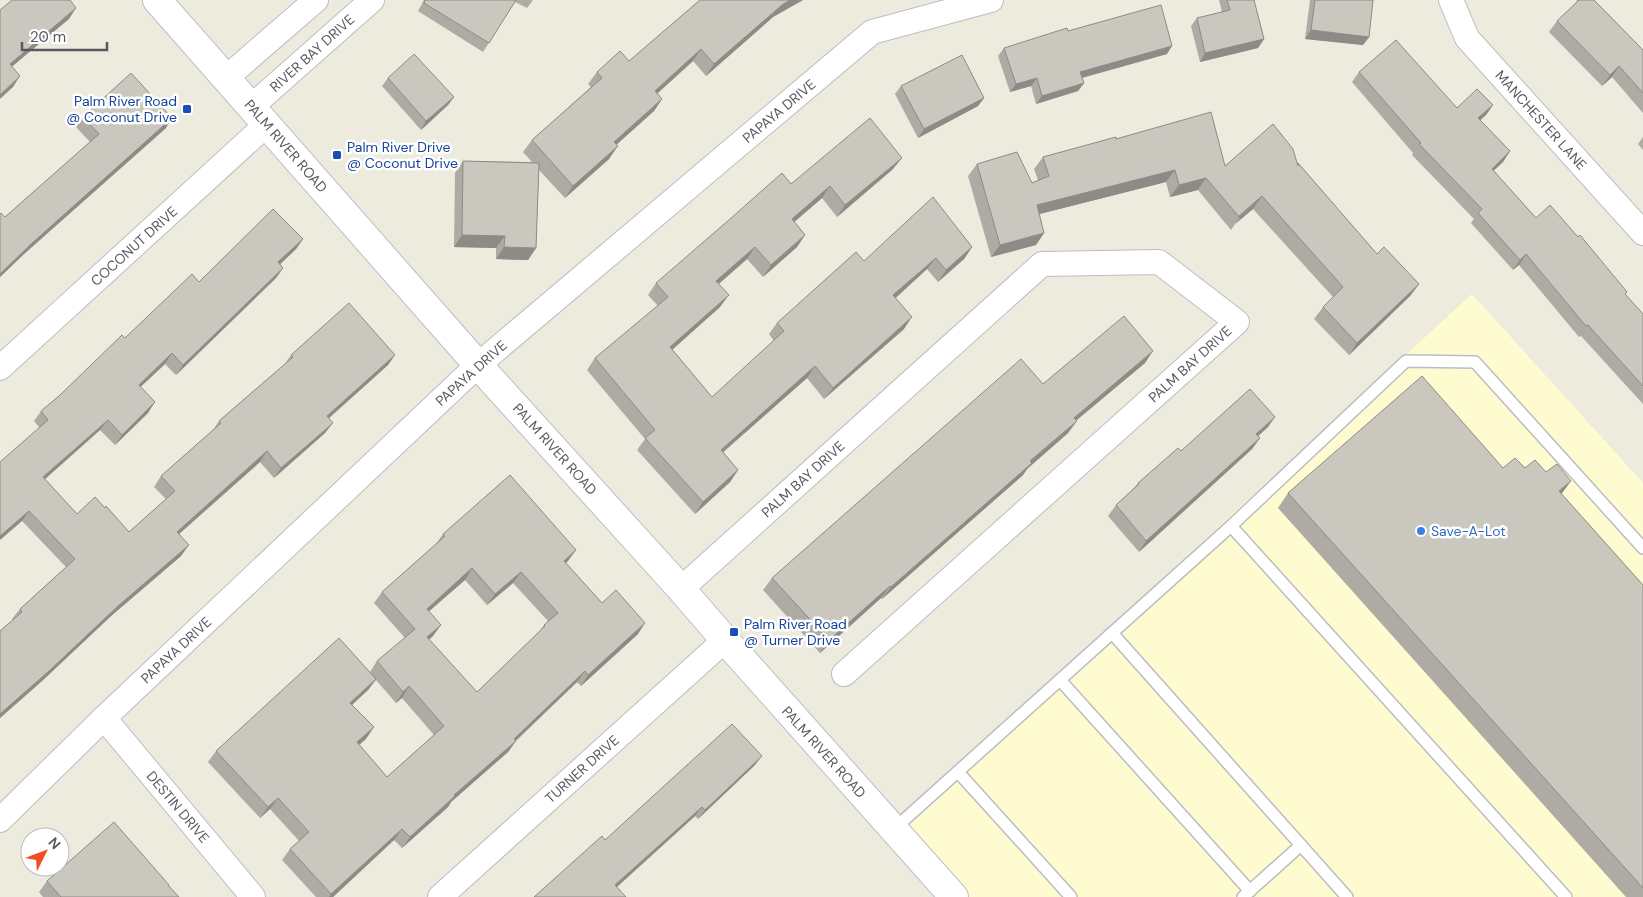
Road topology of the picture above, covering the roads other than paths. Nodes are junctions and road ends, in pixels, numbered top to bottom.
1 (157, 0) edge
2 (316, 0) edge
3 (372, 0) edge
4 (990, 0) edge
5 (1451, 0) edge
6 (226, 78) junction
7 (259, 116) junction
8 (1643, 233) edge
9 (478, 365) junction
10 (0, 368) edge
11 (1230, 526) junction
12 (1643, 548) edge
13 (681, 589) junction
14 (1112, 633) junction
15 (725, 640) junction
16 (844, 674) dead end
17 (1060, 680) junction
18 (104, 718) junction
19 (958, 772) junction
20 (0, 820) edge
21 (894, 830) junction
22 (1301, 845) junction
23 (1246, 894) edge
24 (253, 897) edge
25 (440, 897) edge
26 (954, 897) edge
27 (1071, 897) edge
28 (1347, 897) edge
29 (1566, 897) edge

1 - 6 street, PALM RIVER ROAD
2 - 6 street
3 - 7 street, RIVER BAY DRIVE
4 - 9 street, PAPAYA DRIVE
5 - 8 street, MANCHESTER LANE
6 - 7 street, PALM RIVER ROAD
7 - 9 street, PALM RIVER ROAD
7 - 10 street, COCONUT DRIVE
9 - 13 street, PALM RIVER ROAD
9 - 18 street, PAPAYA DRIVE
11 - 12 lane
11 - 14 lane
11 - 29 lane
13 - 15 street, PALM RIVER ROAD
13 - 16 street, PALM BAY DRIVE
14 - 17 lane
14 - 22 lane
15 - 21 street, PALM RIVER ROAD
15 - 25 street, TURNER DRIVE
17 - 19 lane
17 - 23 lane
18 - 20 street, PAPAYA DRIVE
18 - 24 street, DESTIN DRIVE
19 - 21 lane
19 - 27 lane
21 - 26 street, PALM RIVER ROAD
22 - 23 lane
22 - 28 lane

